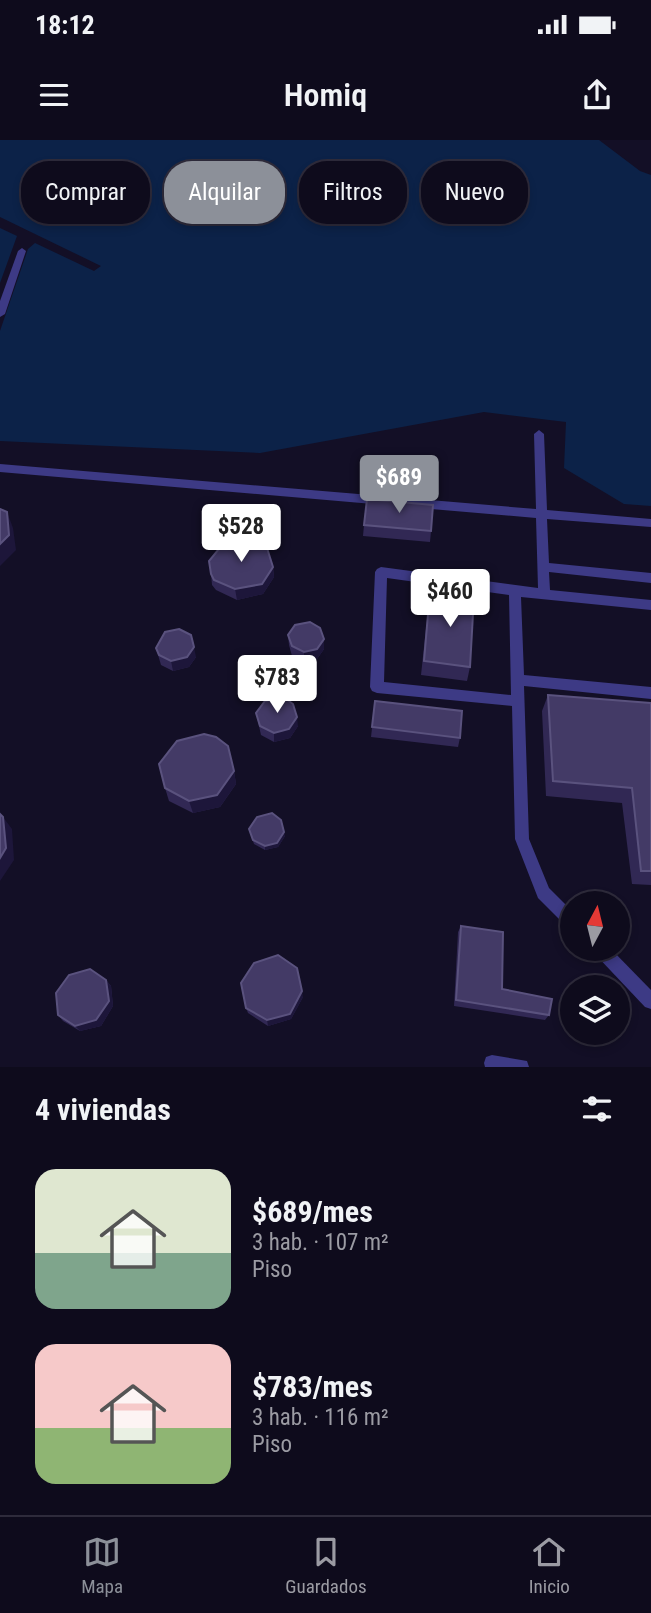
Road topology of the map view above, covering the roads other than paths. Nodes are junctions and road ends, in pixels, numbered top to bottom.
1 (22, 251) dead end
2 (0, 314) edge
3 (539, 434) dead end
4 (0, 468) edge
5 (541, 513) junction
6 (651, 523) edge
7 (543, 567) junction
8 (651, 578) edge
9 (514, 590) junction
10 (544, 593) junction
11 (651, 605) edge
12 (517, 680) junction
13 (651, 693) edge
14 (518, 701) junction
15 (560, 910) edge
16 (612, 961) edge
17 (651, 1001) edge
18 (492, 1063) dead end
19 (521, 1067) edge

1 - 2 lane
3 - 5 lane
4 - 5 lane
5 - 6 lane
5 - 7 lane
7 - 8 lane
7 - 10 lane
9 - 10 lane
9 - 12 lane
9 - 14 lane
10 - 11 lane
12 - 13 lane
12 - 14 lane
14 - 15 lane
16 - 17 lane
18 - 19 lane

